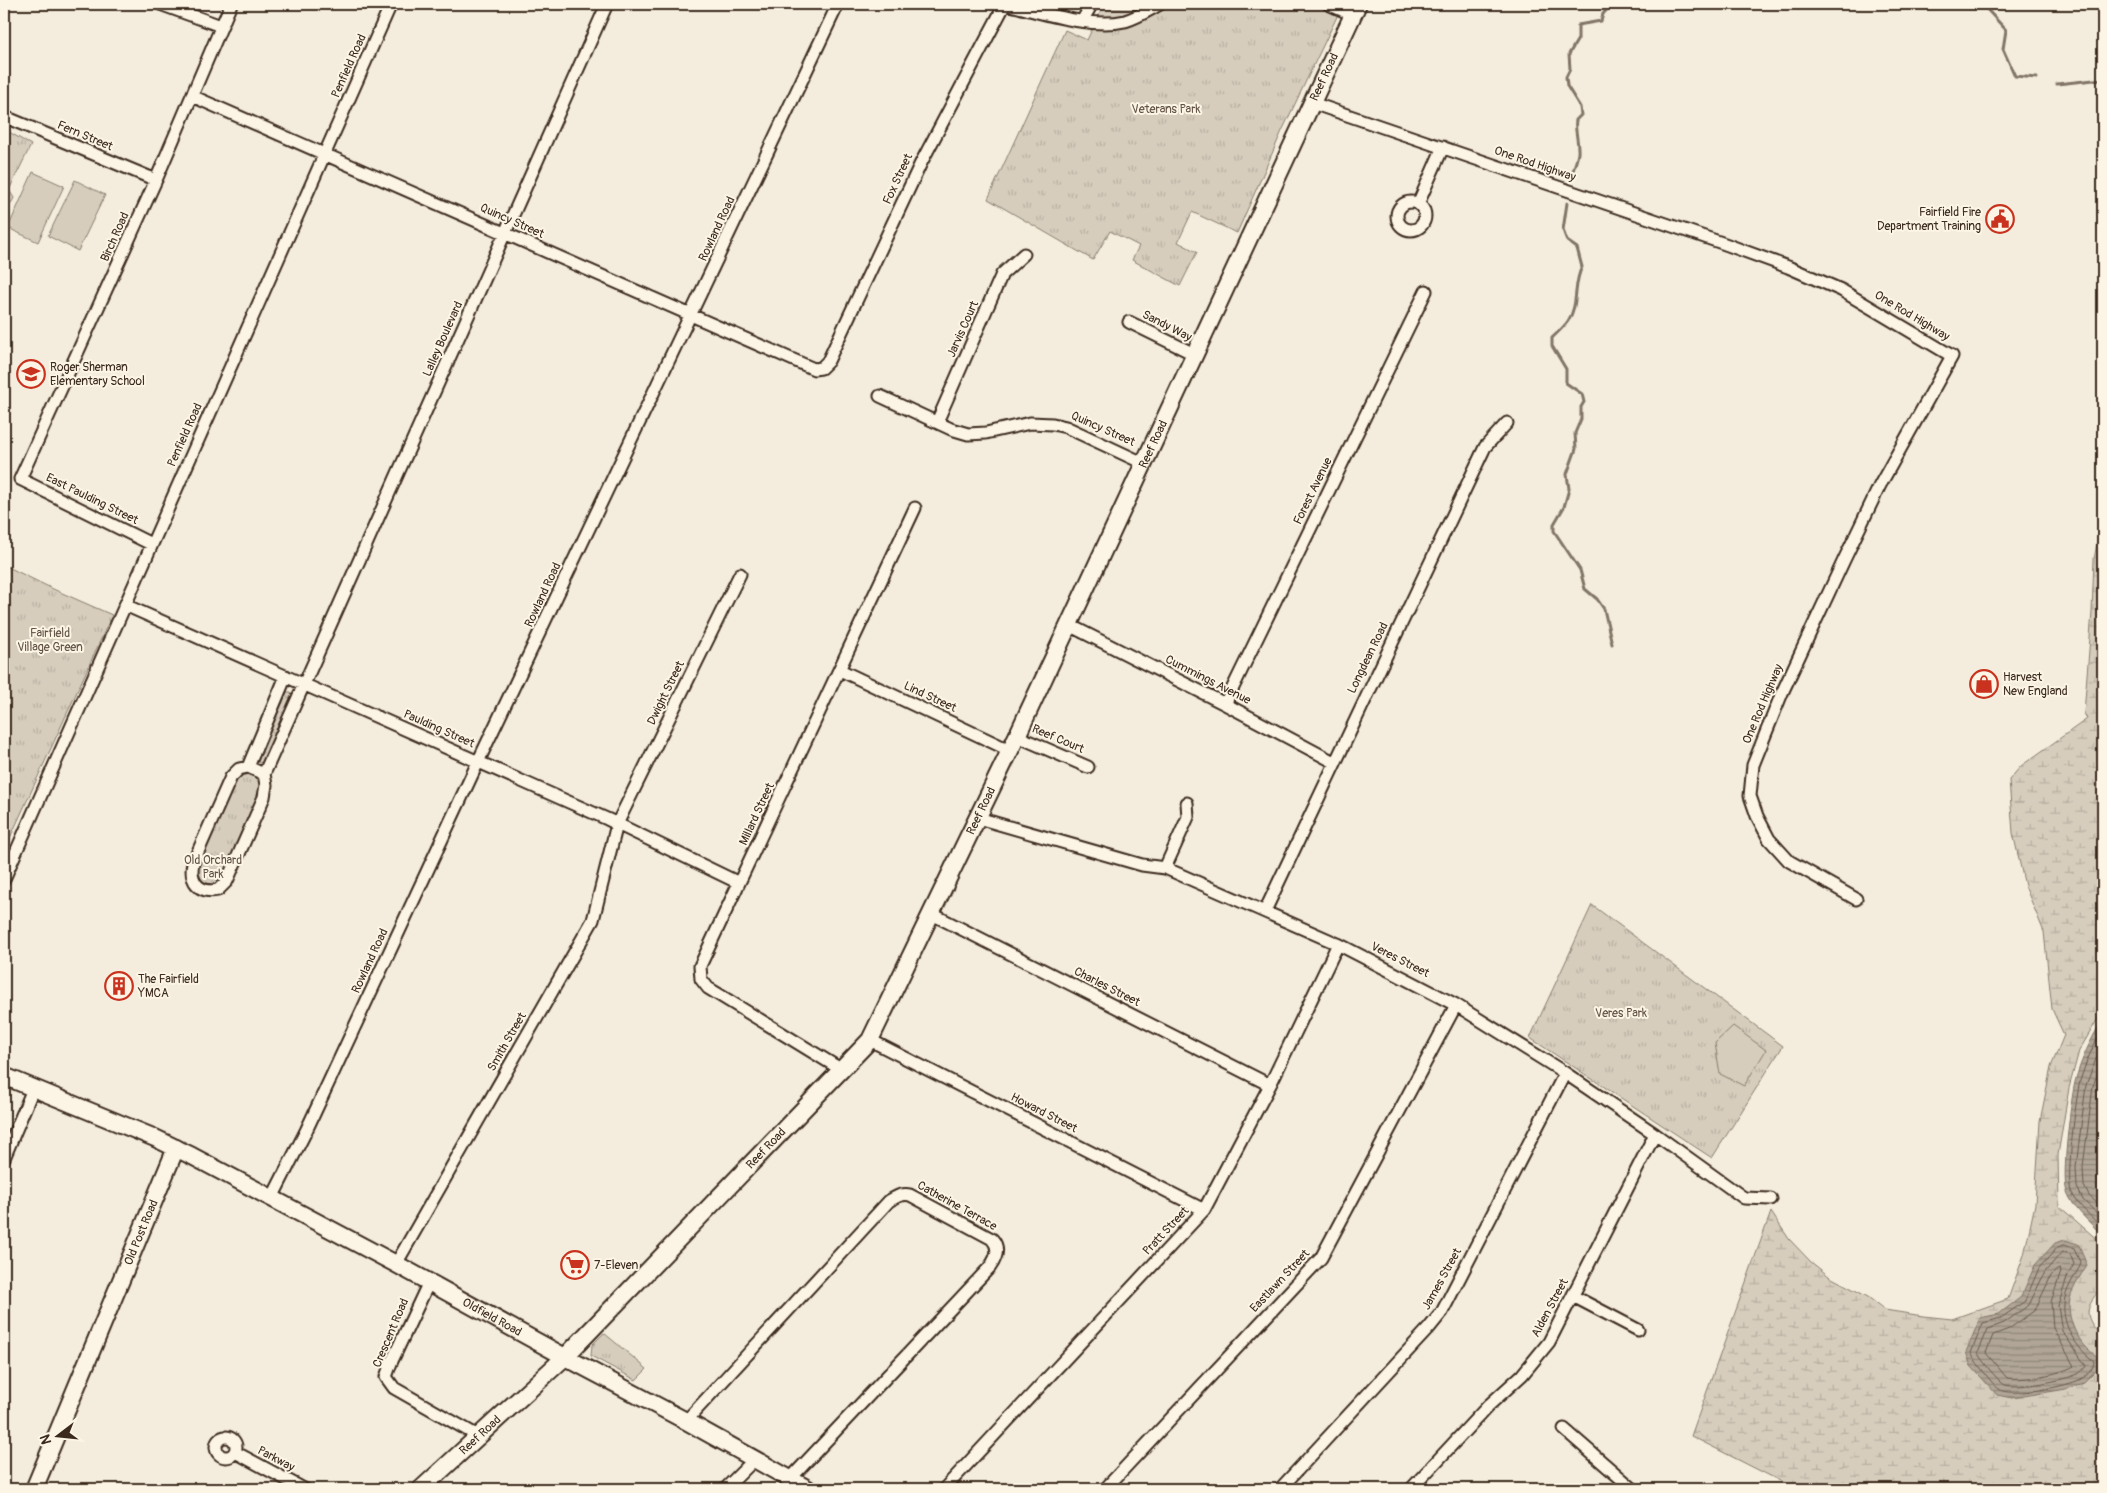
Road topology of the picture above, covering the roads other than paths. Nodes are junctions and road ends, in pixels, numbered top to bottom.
1 (160, 4) edge
2 (231, 4) edge
3 (391, 4) edge
4 (607, 4) edge
5 (838, 4) edge
6 (1006, 4) edge
7 (1092, 4) edge
8 (1160, 4) edge
9 (1328, 4) edge
10 (1356, 9) edge
11 (1082, 20) junction
12 (221, 26) junction
13 (192, 96) junction
14 (1312, 103) junction
15 (4, 118) edge
16 (1443, 147) junction
17 (326, 153) junction
18 (156, 180) junction
19 (1418, 204) dead end
20 (506, 233) junction
21 (1024, 254) dead end
22 (1426, 291) dead end
23 (691, 315) junction
24 (1128, 322) dead end
25 (1194, 354) junction
26 (821, 368) joint
27 (880, 396) dead end
28 (937, 422) junction
29 (1506, 424) dead end
30 (1143, 463) junction
31 (20, 479) joint
32 (915, 508) dead end
33 (151, 544) junction
34 (740, 574) dead end
35 (125, 605) junction
36 (1068, 625) junction
37 (840, 670) junction
38 (286, 676) junction
39 (304, 685) junction
40 (1225, 704) junction
41 (1013, 743) junction
42 (478, 762) junction
43 (1334, 762) junction
44 (248, 767) junction
45 (1088, 767) dead end
46 (264, 774) junction
47 (1188, 803) dead end
48 (978, 818) junction
49 (617, 824) junction
50 (1164, 868) junction
51 (4, 879) edge
52 (739, 883) junction
53 (1856, 899) dead end
54 (1265, 911) junction
55 (932, 914) junction
56 (1338, 944) junction
57 (1456, 1005) junction
58 (870, 1040) junction
59 (842, 1070) junction
60 (1565, 1073) junction
61 (4, 1076) edge
62 (1270, 1085) junction
63 (33, 1089) junction
64 (1655, 1134) junction
65 (176, 1148) junction
66 (4, 1158) edge
67 (272, 1198) junction
68 (1771, 1198) dead end
69 (1204, 1210) junction
70 (396, 1264) junction
71 (429, 1282) junction
72 (1573, 1296) junction
73 (1638, 1330) dead end
74 (565, 1357) junction
75 (686, 1421) junction
76 (1564, 1429) dead end
77 (478, 1436) junction
78 (234, 1452) dead end
79 (754, 1460) junction
80 (790, 1479) junction
81 (34, 1489) edge
82 (304, 1489) edge
83 (421, 1489) edge
84 (725, 1489) edge
85 (808, 1489) edge
86 (944, 1489) edge
87 (1105, 1489) edge
88 (1280, 1489) edge
89 (1411, 1489) edge
90 (1633, 1489) edge

1 - 12 street
2 - 12 street, Birch Road
3 - 17 street, Penfield Road
4 - 20 street, Lalley Boulevard
5 - 23 street, Rowland Road
6 - 11 street
6 - 26 street, Fox Street
7 - 11 street
8 - 11 street
9 - 10 street
10 - 14 street, Reef Road
12 - 13 street, Birch Road
13 - 17 street, Quincy Street
13 - 18 street, Birch Road
14 - 16 street, One Rod Highway
14 - 25 street, Reef Road
15 - 18 street, Fern Street
16 - 19 street
16 - 53 street, One Rod Highway
17 - 20 street, Quincy Street
17 - 33 street, Penfield Road
18 - 31 street, Birch Road
20 - 23 street, Quincy Street
20 - 39 street, Lalley Boulevard
21 - 28 street, Jarvis Court
22 - 40 street, Forest Avenue
23 - 26 street, Quincy Street
23 - 42 street, Rowland Road
24 - 25 street, Sandy Way
25 - 30 street, Reef Road
27 - 28 street, Quincy Street
28 - 30 street, Quincy Street
29 - 43 street, Longdean Road
30 - 36 street, Reef Road
31 - 33 street, East Paulding Street
32 - 37 street, Millard Street
33 - 35 street, Penfield Road
34 - 49 street, Dwight Street
35 - 38 street, Paulding Street
35 - 51 street, Penfield Road
36 - 40 street, Cummings Avenue
36 - 41 street, Reef Road
37 - 41 street, Lind Street
37 - 52 street, Millard Street
38 - 39 street, Paulding Street
38 - 44 street
39 - 42 street, Paulding Street
39 - 46 street
40 - 43 street, Cummings Avenue
41 - 45 street, Reef Court
41 - 48 street, Reef Road
42 - 49 street, Paulding Street
42 - 67 street, Rowland Road
43 - 54 street, Longdean Road
44 - 46 street
44 - 46 street
47 - 50 street
48 - 50 street, Veres Street
48 - 55 street, Reef Road
49 - 52 street, Paulding Street
49 - 70 street, Smith Street
50 - 54 street, Veres Street
52 - 59 street, Millard Street
54 - 56 street, Veres Street
55 - 58 street, Reef Road
55 - 62 street, Charles Street
56 - 57 street, Veres Street
56 - 62 street, Pratt Street
57 - 60 street, Veres Street
57 - 87 street, Eastlawn Street
58 - 59 street, Reef Road
58 - 69 street, Howard Street
59 - 74 street, Reef Road
60 - 64 street, Veres Street
60 - 88 street, James Street
61 - 63 street
62 - 69 street, Pratt Street
63 - 65 street
63 - 66 street
64 - 68 street, Veres Street
64 - 72 street, Alden Street
65 - 67 street, Oldfield Road
65 - 81 street, Old Post Road
67 - 70 street, Oldfield Road
69 - 86 street, Pratt Street
70 - 71 street, Oldfield Road
71 - 74 street, Oldfield Road
71 - 77 street, Crescent Road
72 - 73 street
72 - 89 street, Alden Street
74 - 75 street, Oldfield Road
74 - 77 street, Reef Road
75 - 79 street, Oldfield Road
75 - 80 street, Catherine Terrace
76 - 90 street
77 - 83 street, Reef Road
78 - 82 street, Parkway
79 - 80 street, Oldfield Road
79 - 84 street
80 - 85 street, Oldfield Road

